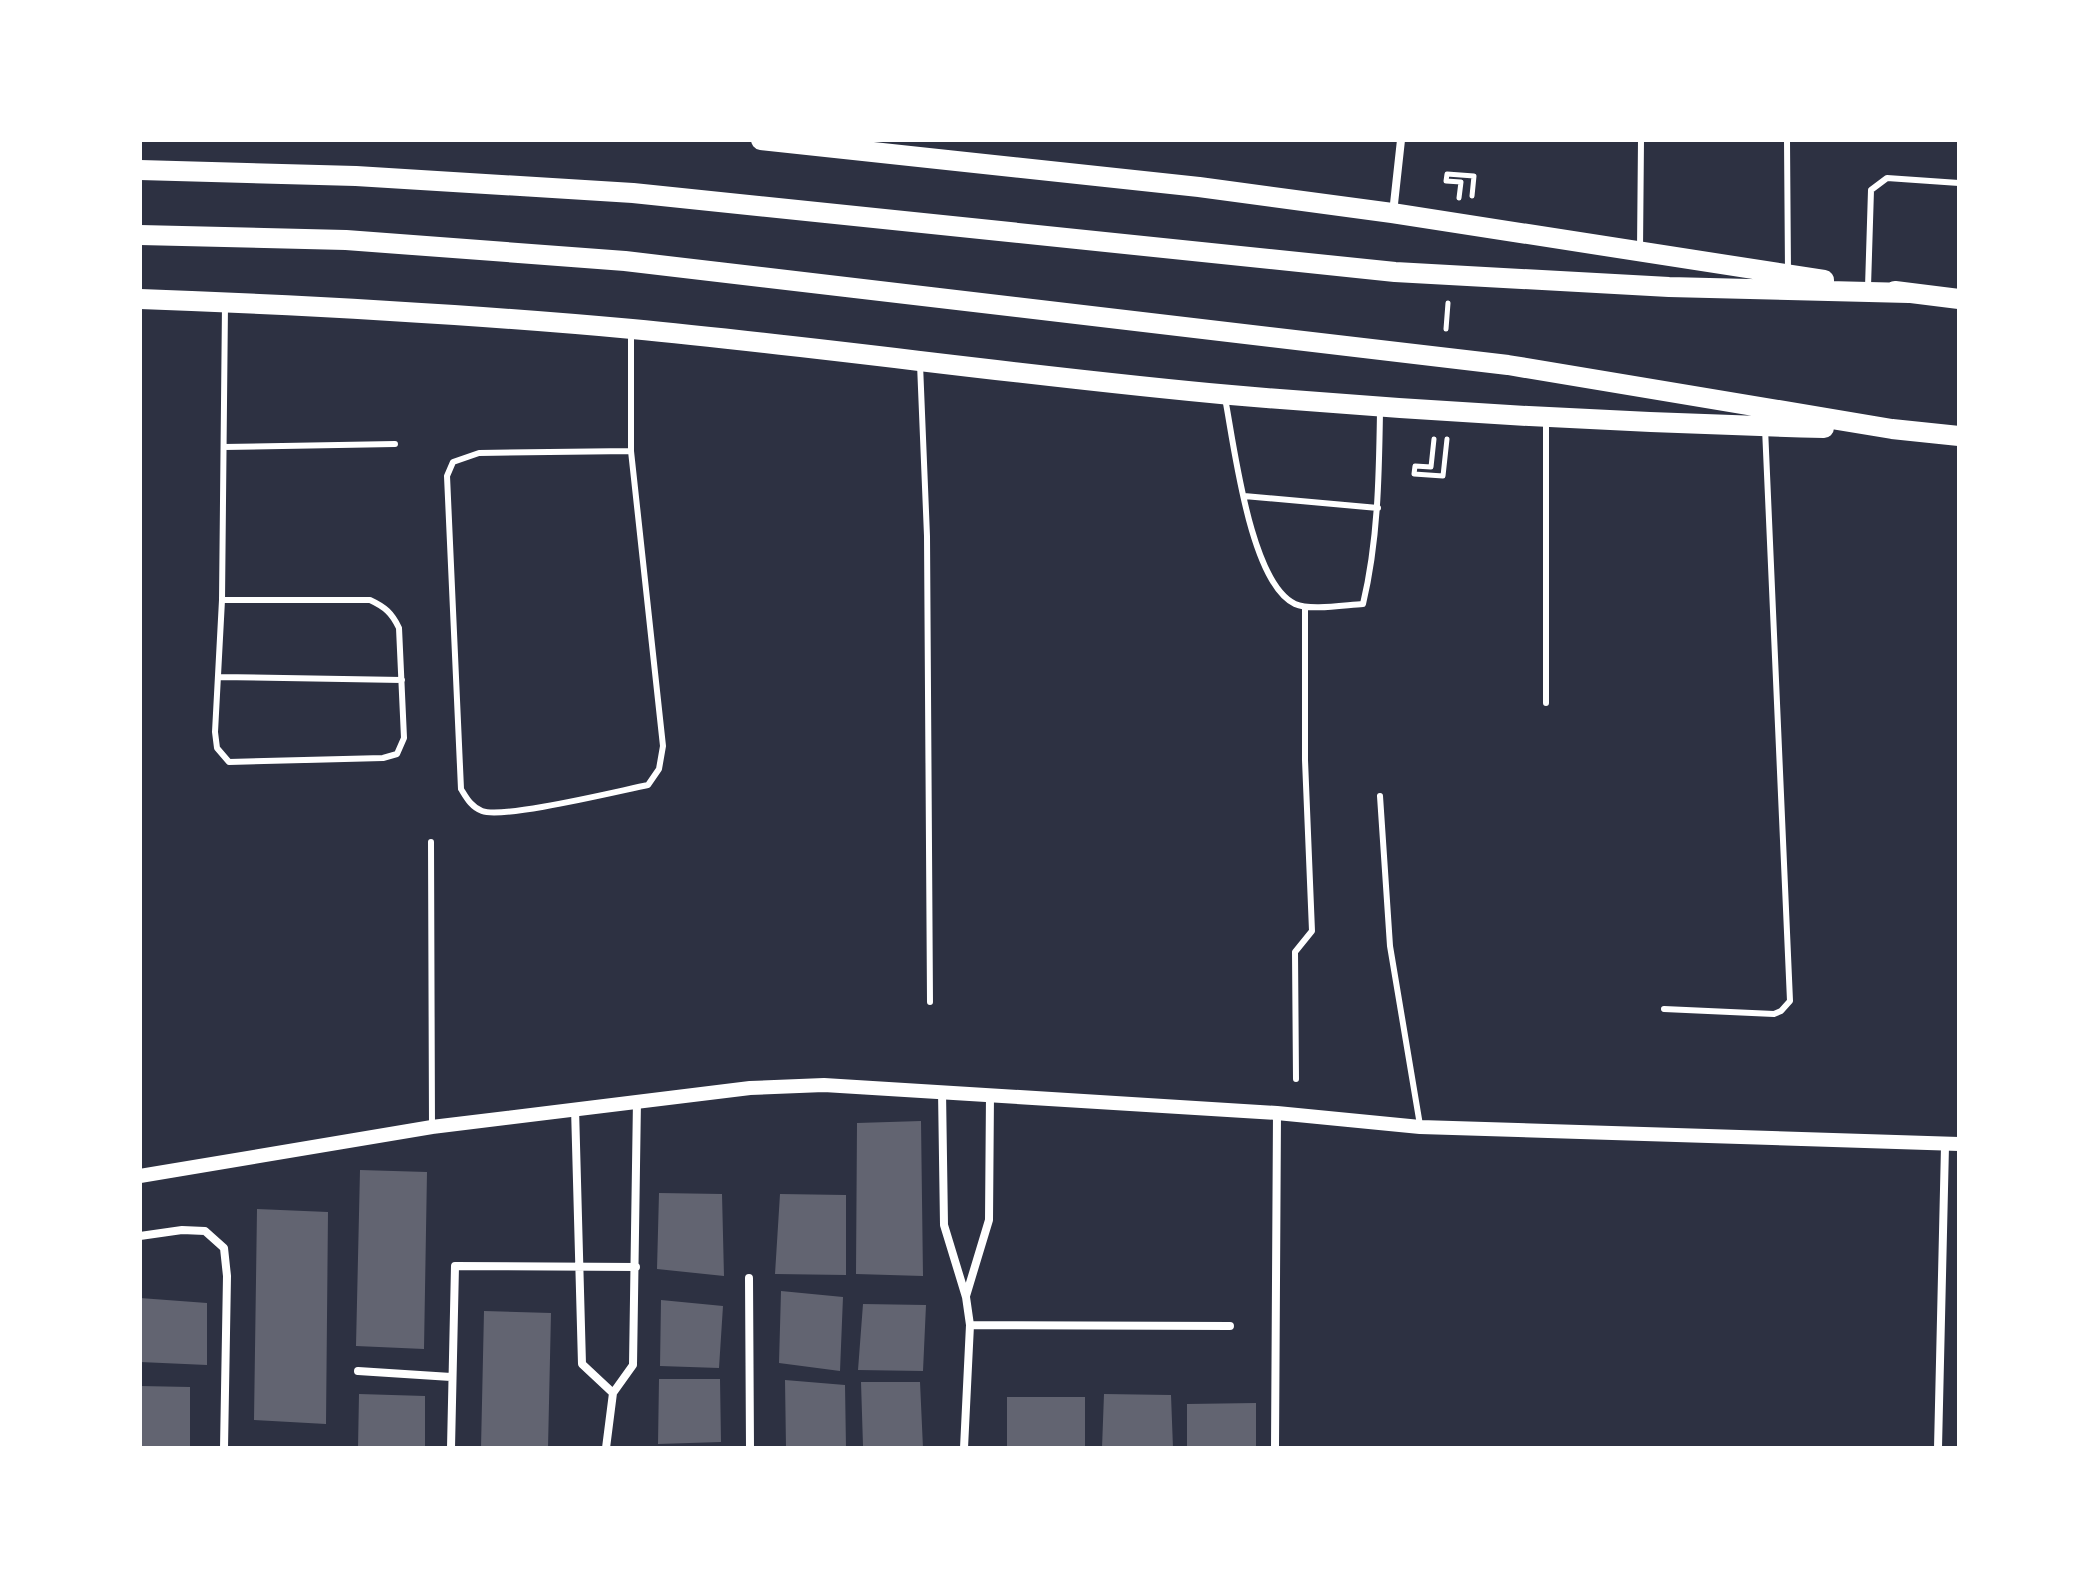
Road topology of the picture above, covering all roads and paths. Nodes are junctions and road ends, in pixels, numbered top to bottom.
1 (761, 140) edge
2 (1401, 140) edge
3 (1641, 140) edge
4 (1787, 140) edge
5 (795, 142) edge
6 (881, 146) edge
7 (140, 170) edge
8 (1474, 176) dead end
9 (1959, 183) edge
10 (1392, 213) junction
11 (1458, 214) dead end
12 (140, 235) edge
13 (1640, 252) junction
14 (1788, 275) junction
15 (1868, 287) junction
16 (1450, 293) dead end
17 (1909, 293) junction
18 (140, 299) edge
19 (1959, 299) edge
20 (225, 302) junction
21 (631, 329) junction
22 (1445, 340) dead end
23 (920, 360) junction
24 (1225, 394) junction
25 (1380, 407) junction
26 (1450, 413) junction
27 (1546, 419) junction
28 (1764, 427) junction
29 (1892, 429) junction
30 (1435, 435) dead end
31 (1959, 436) edge
32 (395, 444) dead end
33 (224, 447) junction
34 (631, 451) junction
35 (1244, 496) junction
36 (1378, 508) junction
37 (222, 600) junction
38 (1305, 607) junction
39 (218, 677) junction
40 (402, 680) junction
41 (1546, 703) dead end
42 (1380, 796) dead end
43 (431, 842) dead end
44 (930, 1002) dead end
45 (1664, 1009) dead end
46 (1296, 1079) dead end
47 (942, 1091) junction
48 (990, 1094) junction
49 (637, 1100) junction
50 (575, 1108) junction
51 (1277, 1113) junction
52 (432, 1127) junction
53 (1420, 1127) junction
54 (1952, 1145) edge
55 (140, 1176) edge
56 (140, 1236) edge
57 (636, 1267) junction
58 (581, 1268) junction
59 (749, 1278) dead end
60 (966, 1297) junction
61 (970, 1325) junction
62 (1230, 1326) dead end
63 (358, 1371) dead end
64 (451, 1377) junction
65 (613, 1393) junction
66 (224, 1448) edge
67 (451, 1448) edge
68 (606, 1448) edge
69 (750, 1448) edge
70 (964, 1448) edge
71 (1275, 1448) edge
72 (1938, 1448) edge

1 - 5 main road
2 - 10 street
3 - 13 lane
4 - 14 lane
5 - 6 main road
6 - 10 main road
7 - 17 main road
8 - 11 path
9 - 15 lane
10 - 13 main road
12 - 29 main road
13 - 14 main road
14 - 15 main road
15 - 17 main road
16 - 22 path
17 - 19 main road
18 - 20 main road
20 - 21 main road
20 - 33 lane
21 - 23 main road
21 - 34 lane
23 - 24 main road
23 - 44 lane
24 - 25 main road
24 - 35 lane
25 - 26 main road
25 - 36 lane
26 - 27 main road
26 - 30 path
27 - 28 main road
27 - 41 lane
28 - 29 main road
28 - 45 lane
29 - 31 main road
32 - 33 lane
33 - 37 lane
34 - 34 lane
35 - 36 lane
35 - 38 lane
36 - 38 lane
37 - 39 lane
37 - 40 lane
38 - 46 lane
39 - 40 lane
39 - 40 lane
42 - 53 lane
43 - 52 lane
47 - 48 street
47 - 49 street
47 - 60 street
48 - 51 street
48 - 60 street
49 - 50 street
49 - 57 street
50 - 52 street
50 - 58 street
51 - 53 street
51 - 71 street
52 - 55 street
53 - 54 street
54 - 72 street
56 - 66 street
57 - 58 street
57 - 65 street
58 - 64 street
58 - 65 street
59 - 69 street
60 - 61 street
61 - 62 street
61 - 70 street
63 - 64 street
64 - 67 street
65 - 68 street

